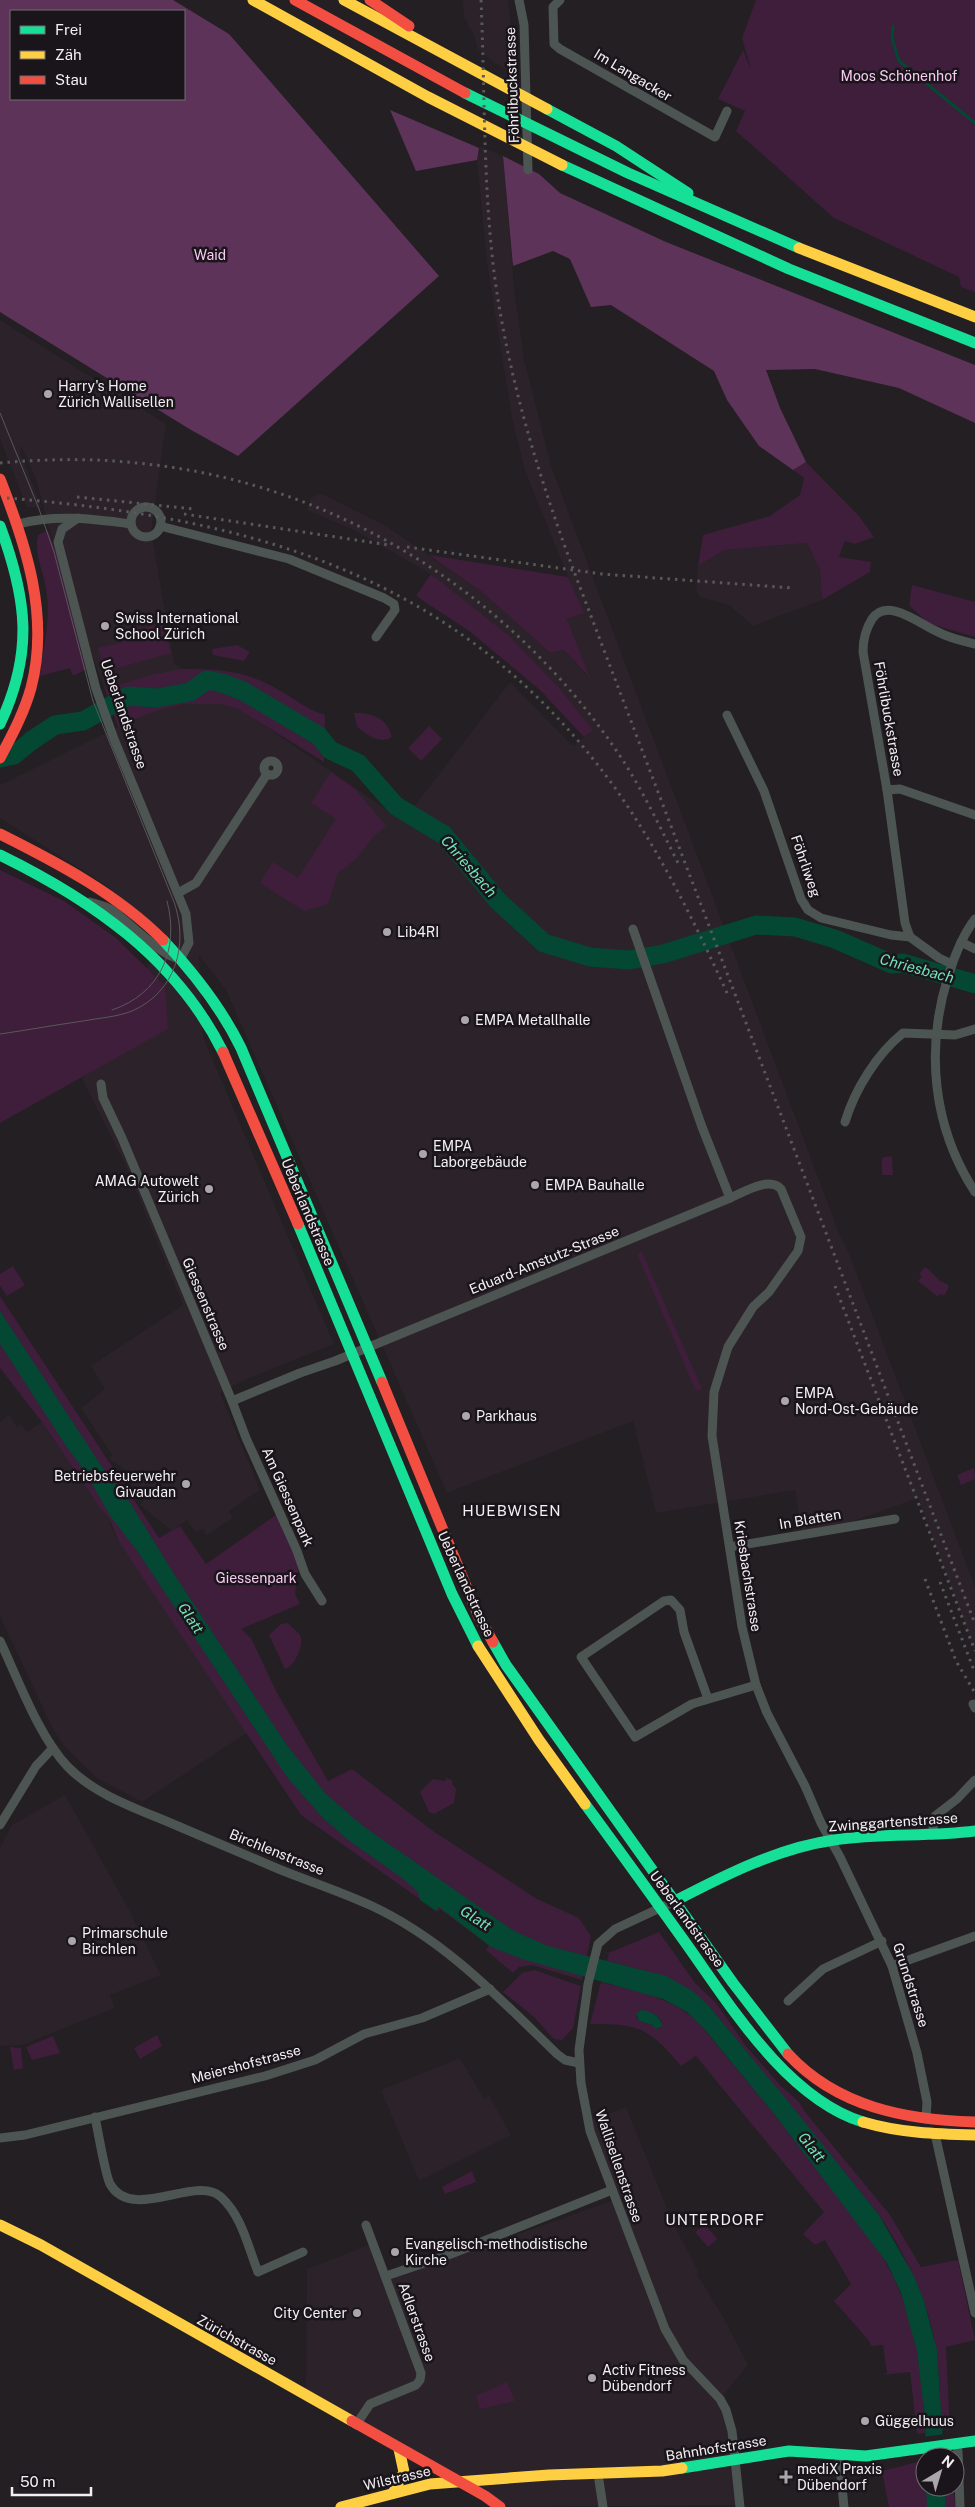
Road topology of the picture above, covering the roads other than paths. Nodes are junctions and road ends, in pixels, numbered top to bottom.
1 (253, 0) edge
2 (295, 0) edge
3 (344, 0) edge
4 (370, 0) edge
5 (519, 0) edge
6 (560, 0) edge
7 (438, 48) junction
8 (727, 111) dead end
9 (528, 170) dead end
10 (716, 212) junction
11 (975, 317) edge
12 (975, 343) edge
13 (0, 478) edge
14 (78, 518) junction
15 (18, 524) junction
16 (131, 524) junction
17 (160, 526) junction
18 (0, 528) edge
19 (376, 637) dead end
20 (975, 644) edge
21 (727, 715) dead end
22 (0, 724) edge
23 (0, 758) edge
24 (267, 774) dead end
25 (888, 790) junction
26 (975, 815) edge
27 (0, 830) edge
28 (4, 836) edge
29 (0, 854) edge
30 (178, 893) junction
31 (85, 900) junction
32 (975, 919) edge
33 (633, 929) dead end
34 (910, 937) junction
35 (961, 942) junction
36 (975, 949) edge
37 (181, 958) junction
38 (952, 966) junction
39 (975, 1029) edge
40 (935, 1036) junction
41 (101, 1084) dead end
42 (845, 1122) dead end
43 (975, 1192) edge
44 (730, 1198) junction
45 (753, 1307) joint
46 (367, 1346) junction
47 (351, 1354) junction
48 (232, 1401) junction
49 (895, 1518) dead end
50 (730, 1547) junction
51 (322, 1601) dead end
52 (0, 1641) edge
53 (756, 1685) junction
54 (708, 1699) junction
55 (52, 1748) junction
56 (975, 1780) edge
57 (0, 1826) edge
58 (975, 1831) edge
59 (932, 1835) junction
60 (831, 1841) junction
61 (675, 1901) junction
62 (661, 1908) junction
63 (975, 1936) edge
64 (882, 1941) junction
65 (892, 1966) junction
66 (490, 1989) junction
67 (788, 2001) dead end
68 (579, 2063) junction
69 (95, 2117) junction
70 (926, 2119) junction
71 (975, 2122) edge
72 (975, 2134) edge
73 (0, 2138) edge
74 (935, 2138) junction
75 (612, 2190) junction
76 (0, 2225) edge
77 (366, 2225) dead end
78 (304, 2252) dead end
79 (386, 2276) junction
80 (975, 2313) edge
81 (356, 2425) junction
82 (975, 2441) edge
83 (953, 2444) junction
84 (399, 2449) junction
85 (839, 2456) junction
86 (734, 2460) junction
87 (598, 2474) junction
88 (460, 2482) junction
89 (392, 2493) junction
90 (341, 2507) edge
91 (500, 2507) edge
92 (603, 2507) edge
93 (740, 2507) edge
94 (844, 2507) edge
95 (960, 2507) edge

1 - 12 main road
2 - 10 main road
3 - 7 main road
4 - 7 main road
5 - 9 street, Föhrlibuckstrasse
6 - 8 street, Im Langacker
7 - 10 main road
10 - 11 main road
13 - 15 main road
14 - 15 street
14 - 16 street
14 - 30 street, Ueberlandstrasse
15 - 18 main road
15 - 23 main road
16 - 17 street
16 - 17 street
17 - 19 street
18 - 22 main road
20 - 25 street, Föhrlibuckstrasse
21 - 34 street, Föhrliweg
24 - 30 street
25 - 26 street
25 - 34 street, Föhrlibuckstrasse
27 - 28 main road, Ueberlandstrasse
28 - 37 main road, Ueberlandstrasse
29 - 31 main road, Ueberlandstrasse
30 - 37 street, Ueberlandstrasse
31 - 37 street, Ueberlandstrasse
31 - 47 main road, Ueberlandstrasse
32 - 35 street
33 - 44 street
34 - 38 street, Föhrliweg
35 - 36 street
35 - 38 street
37 - 46 main road, Ueberlandstrasse
38 - 40 street
39 - 40 street
40 - 42 street
40 - 43 street
41 - 48 street, Giessenstrasse
44 - 45 street, Eduard-Amstutz-Strasse
44 - 46 street, Eduard-Amstutz-Strasse
45 - 50 street, Kriesbachstrasse
46 - 47 street
46 - 61 main road, Ueberlandstrasse
47 - 48 street
47 - 62 main road, Ueberlandstrasse
48 - 51 street, Am Giessenpark
49 - 50 street, In Blatten
50 - 53 street, Kriesbachstrasse
52 - 55 street, Birchlenstrasse
53 - 54 street
53 - 60 street, Kriesbachstrasse
54 - 54 street
55 - 57 street
55 - 66 street, Birchlenstrasse
56 - 59 street
58 - 59 main road, Zwinggartenstrasse
59 - 60 main road, Zwinggartenstrasse
60 - 61 main road, Zwinggartenstrasse
60 - 64 street, Grundstrasse
61 - 62 street, Wallisellenstrasse
61 - 70 main road, Ueberlandstrasse
62 - 68 street, Wallisellenstrasse
62 - 74 main road, Ueberlandstrasse
63 - 65 street
64 - 65 street, Grundstrasse
64 - 67 street
65 - 70 street, Grundstrasse
66 - 68 street, Birchlenstrasse
66 - 69 street, Meiershofstrasse
68 - 75 street, Wallisellenstrasse
69 - 73 street, Meiershofstrasse
69 - 78 street
70 - 71 main road, Ueberlandstrasse
72 - 74 main road, Ueberlandstrasse
74 - 80 street
75 - 79 street
75 - 86 street, Wallisellenstrasse
76 - 81 main road, Zürichstrasse
77 - 79 street, Adlerstrasse
79 - 81 street, Adlerstrasse
81 - 84 main road, Zürichstrasse
82 - 83 main road, Bahnhofstrasse
83 - 85 main road, Bahnhofstrasse
83 - 95 street
84 - 88 main road, Zürichstrasse
84 - 89 main road
85 - 86 main road, Bahnhofstrasse
85 - 94 street
86 - 87 main road, Bahnhofstrasse
86 - 93 street, Wallisellenstrasse
87 - 88 main road, Bahnhofstrasse
87 - 92 street
88 - 89 main road, Wilstrasse
88 - 91 main road, Zürichstrasse
89 - 90 main road, Wilstrasse

